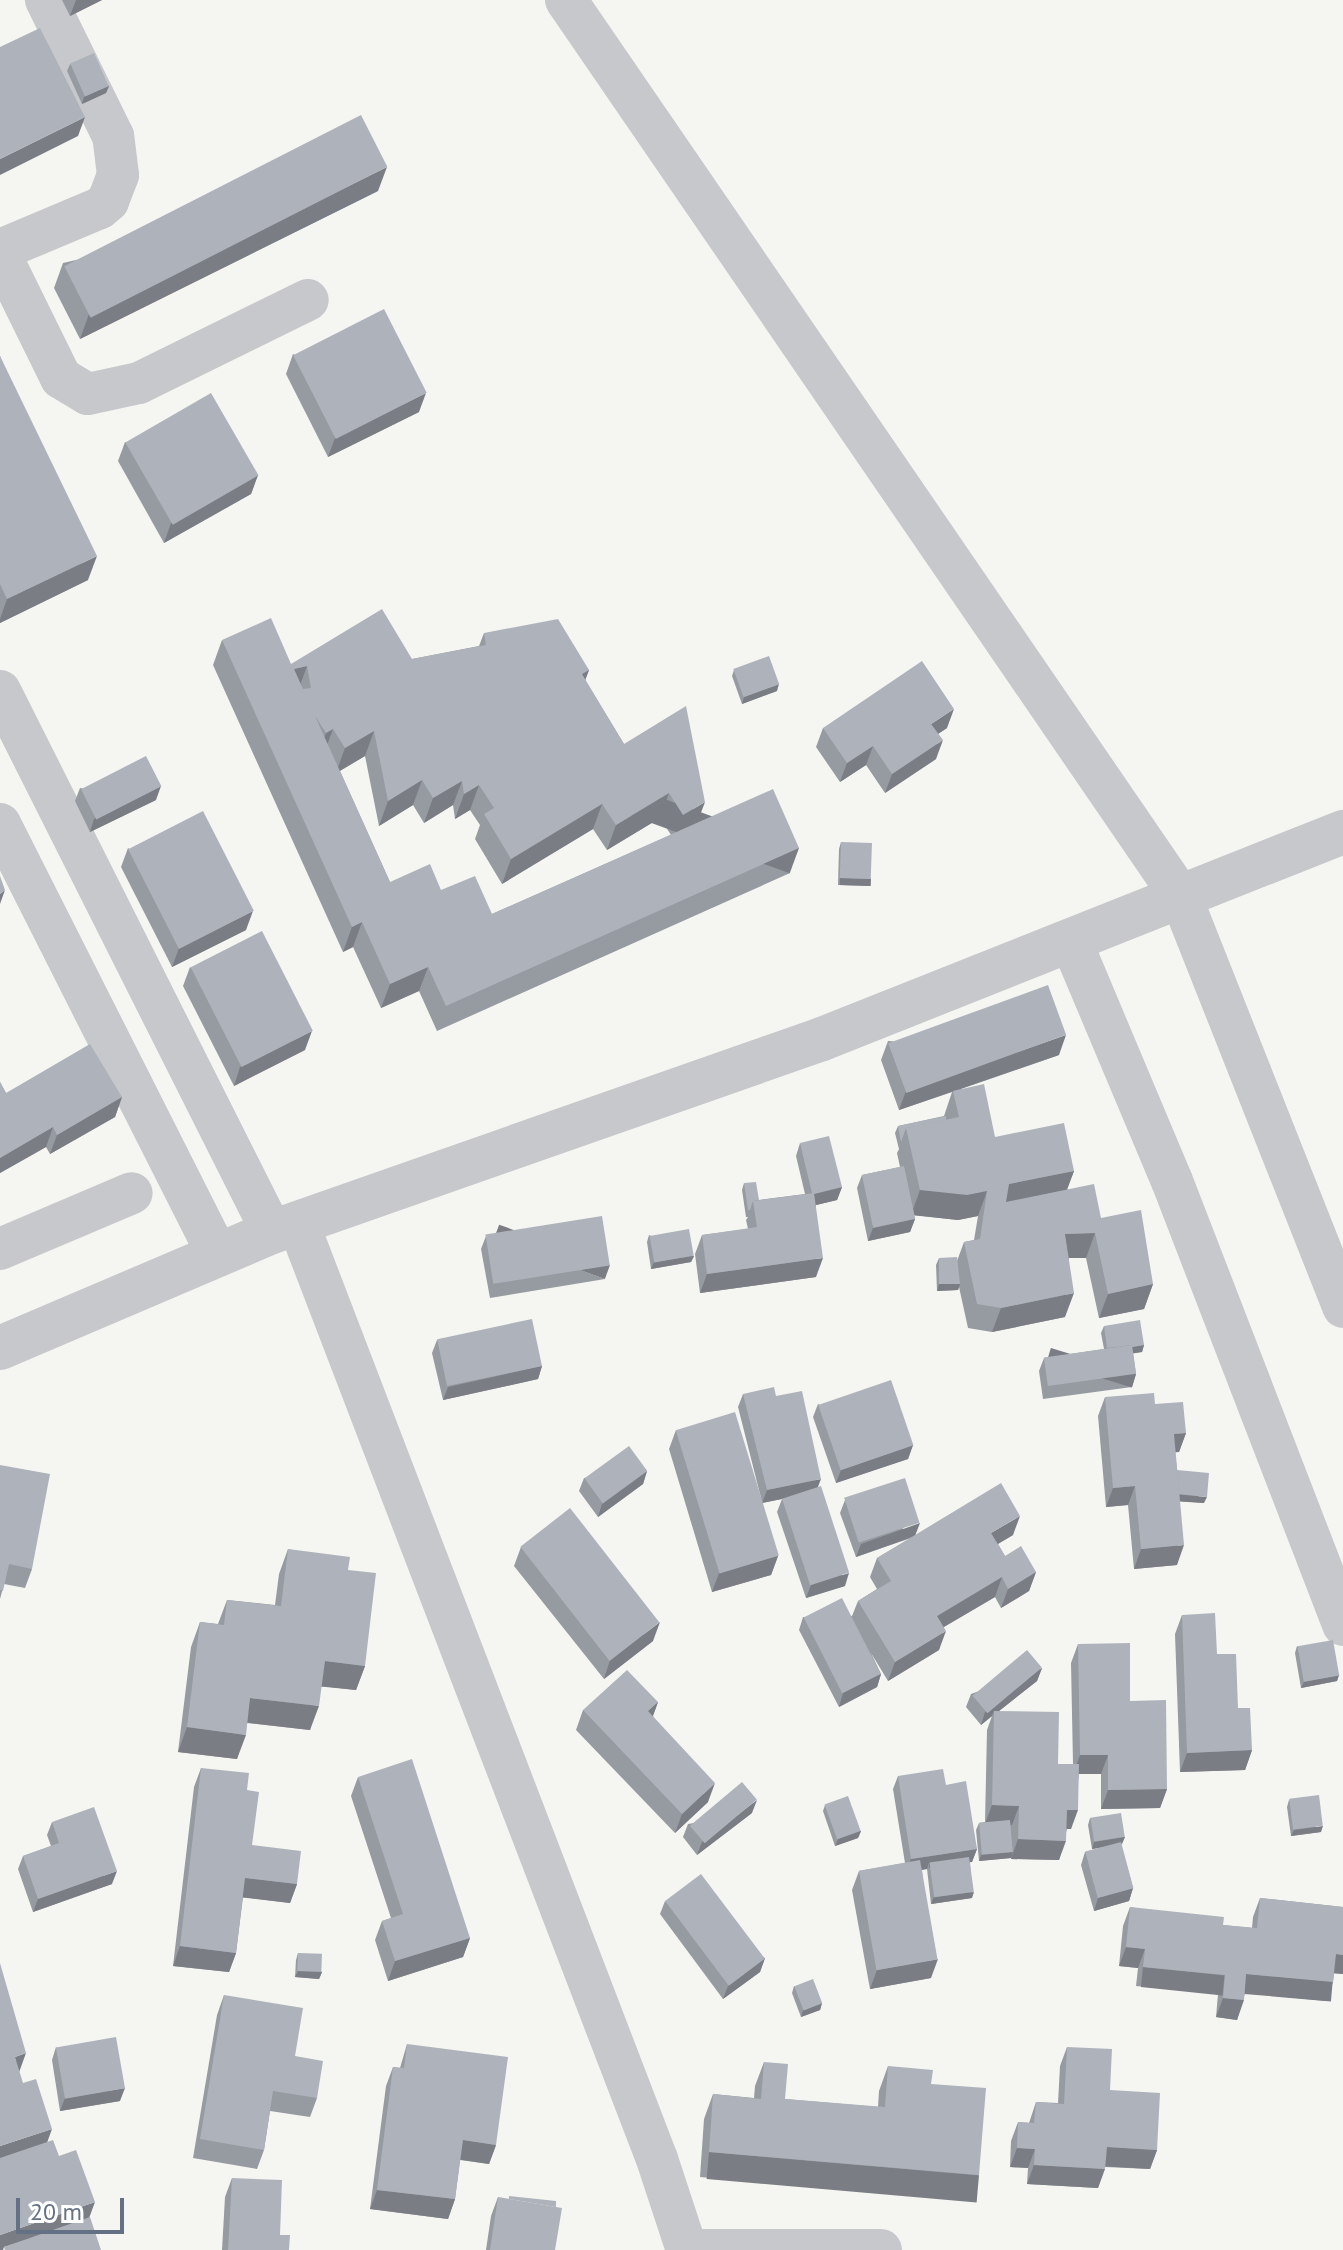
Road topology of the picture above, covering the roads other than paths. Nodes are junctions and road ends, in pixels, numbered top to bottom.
1 (46, 0) edge
2 (566, 0) edge
3 (0, 252) edge
4 (308, 300) dead end
5 (0, 691) edge
6 (0, 824) edge
7 (1343, 832) edge
8 (1181, 897) junction
9 (1071, 941) junction
10 (132, 1193) dead end
11 (285, 1228) junction
12 (0, 1249) edge
13 (218, 1255) junction
14 (1343, 1307) edge
15 (0, 1348) edge
16 (1343, 1625) edge
17 (881, 2250) edge

1 - 3 street
2 - 8 street
3 - 4 street
5 - 11 street
6 - 13 street
7 - 8 street
8 - 9 street
8 - 14 street
9 - 11 street
9 - 16 street
10 - 12 street
11 - 13 street
11 - 17 street
13 - 15 street

